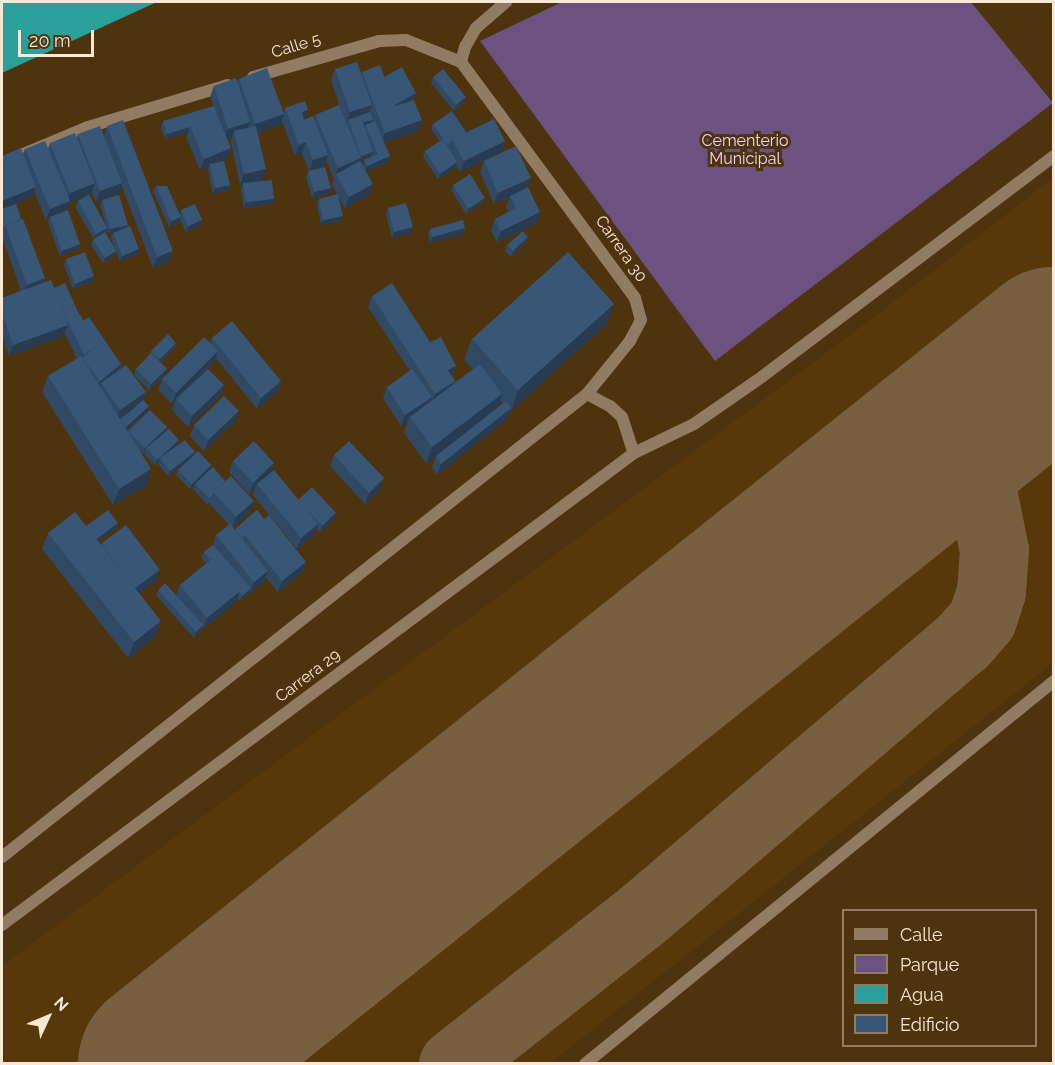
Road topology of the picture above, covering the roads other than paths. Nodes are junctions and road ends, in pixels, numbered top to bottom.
1 (506, 2) edge
2 (461, 62) junction
3 (1053, 156) edge
4 (2, 163) edge
5 (587, 394) junction
6 (634, 453) junction
7 (1053, 681) edge
8 (2, 857) edge
9 (2, 925) edge
10 (585, 1064) edge

1 - 2 street
2 - 4 street, Calle 5
2 - 5 street, Carrera 30
3 - 6 street, Carrera 29
5 - 6 street
5 - 8 street
6 - 9 street, Carrera 29
7 - 10 street

